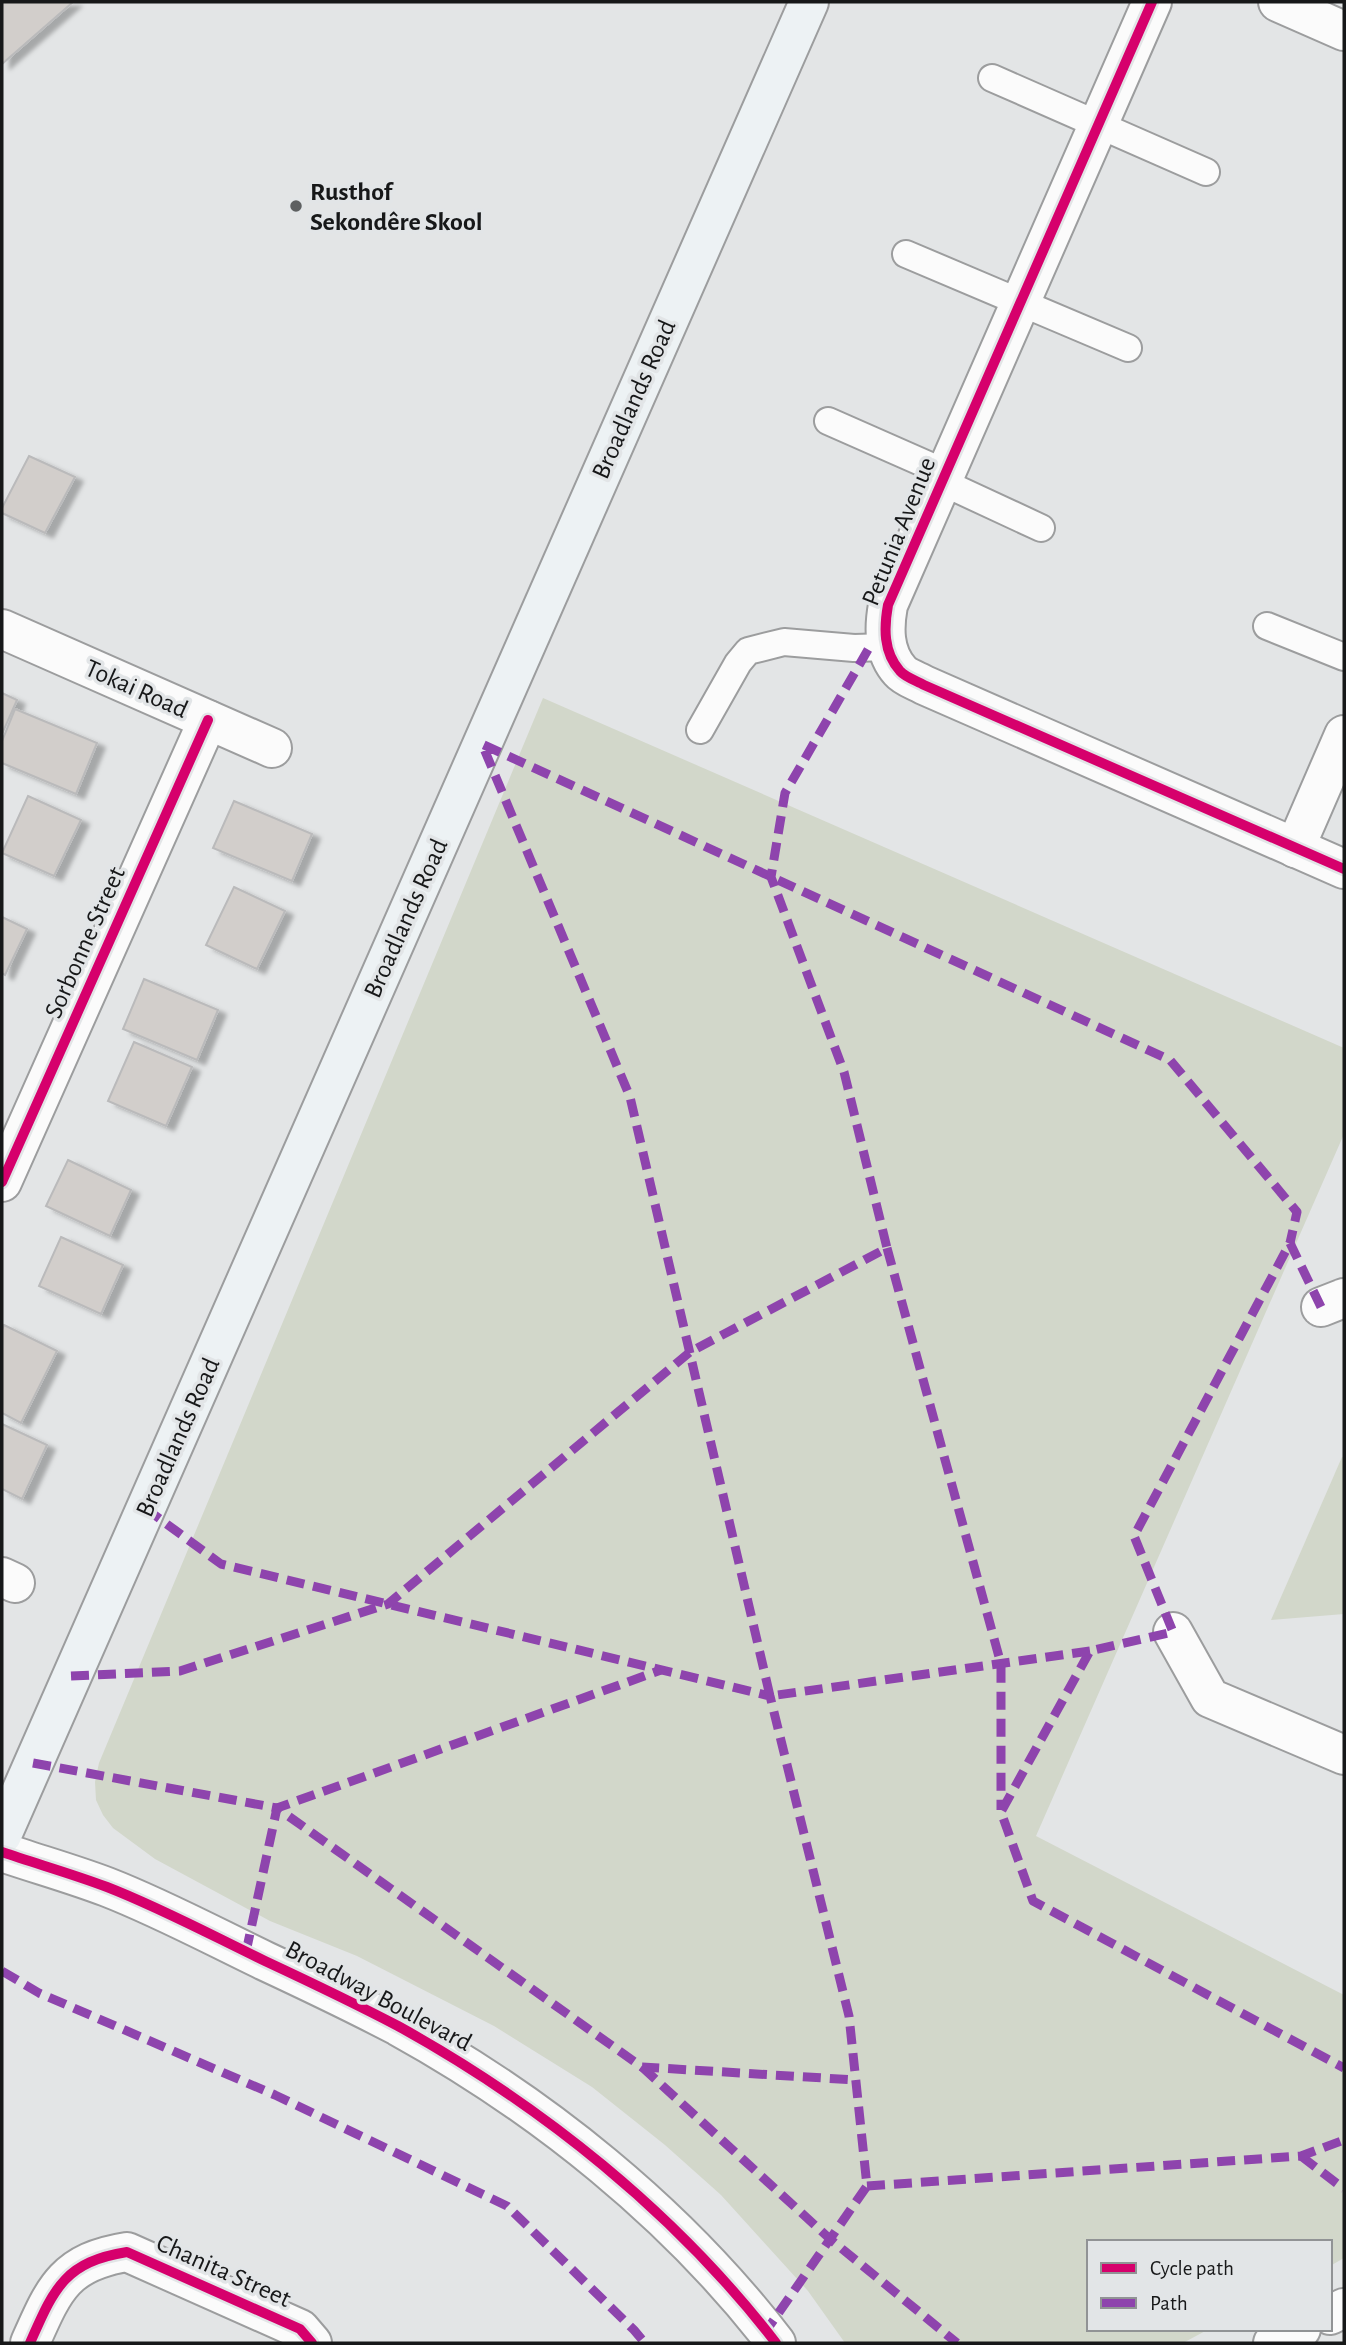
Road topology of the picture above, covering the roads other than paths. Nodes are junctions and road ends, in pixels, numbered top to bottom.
1 (809, 2) edge
2 (1152, 2) edge
3 (1278, 2) edge
4 (1344, 30) edge
5 (992, 78) dead end
6 (1098, 125) junction
7 (1206, 172) dead end
8 (906, 254) dead end
9 (1021, 302) junction
10 (1128, 348) dead end
11 (828, 421) dead end
12 (944, 477) junction
13 (1041, 528) dead end
14 (1267, 626) dead end
15 (2, 629) edge
16 (888, 647) junction
17 (1344, 657) edge
18 (208, 720) junction
19 (700, 730) dead end
20 (1344, 735) edge
21 (271, 748) dead end
22 (1295, 848) junction
23 (1344, 869) edge
24 (2, 1182) edge
25 (1173, 1632) dead end
26 (1344, 1755) edge
27 (2, 1835) edge
28 (2, 1852) edge
29 (1297, 2331) edge
30 (30, 2343) edge
31 (312, 2343) edge
32 (776, 2343) edge
33 (1273, 2343) edge

1 - 27 main road, Broadlands Road
2 - 6 street, Petunia Avenue
3 - 4 street
5 - 6 lane
6 - 7 lane
6 - 9 street, Petunia Avenue
8 - 9 lane
9 - 10 lane
9 - 12 street, Petunia Avenue
11 - 12 lane
12 - 13 lane
12 - 16 street, Petunia Avenue
14 - 17 lane
15 - 18 street, Tokai Road
16 - 19 lane
16 - 22 street, Petunia Avenue
18 - 21 street, Tokai Road
18 - 24 street, Sorbonne Street
20 - 22 street
22 - 23 street, Petunia Avenue
25 - 26 street
28 - 32 street, Broadway Boulevard
29 - 33 street
30 - 31 street, Chanita Street

